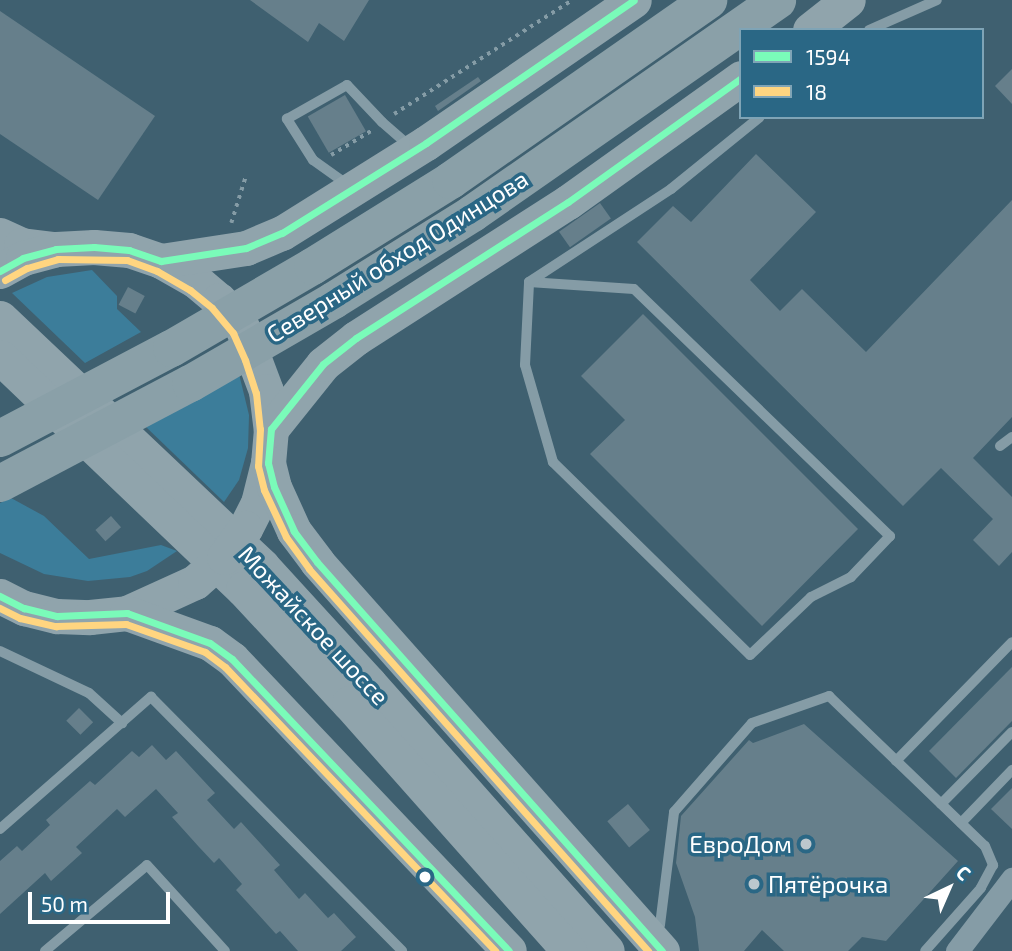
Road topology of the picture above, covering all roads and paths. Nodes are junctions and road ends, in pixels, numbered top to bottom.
1 (572, 0) edge
2 (634, 0) edge
3 (648, 0) edge
4 (708, 0) edge
5 (777, 0) edge
6 (848, 0) edge
7 (937, 0) edge
8 (813, 28) edge
9 (874, 28) edge
10 (733, 83) edge
11 (758, 119) edge
12 (382, 122) junction
13 (301, 141) junction
14 (403, 158) junction
15 (246, 175) dead end
16 (353, 189) junction
17 (230, 225) dead end
18 (0, 235) edge
19 (56, 249) junction
20 (161, 261) junction
21 (0, 271) edge
22 (448, 279) junction
23 (529, 282) junction
24 (0, 318) edge
25 (0, 357) edge
26 (271, 429) junction
27 (1012, 437) edge
28 (0, 438) edge
29 (1000, 446) dead end
30 (268, 463) junction
31 (0, 483) edge
32 (0, 596) edge
33 (127, 613) junction
34 (1012, 642) edge
35 (0, 651) edge
36 (122, 723) junction
37 (1012, 732) edge
38 (896, 761) junction
39 (1012, 771) edge
40 (941, 804) junction
41 (961, 823) junction
42 (0, 829) edge
43 (1012, 878) edge
44 (655, 943) edge
45 (400, 950) edge
46 (45, 951) edge
47 (225, 951) edge
48 (509, 951) edge
49 (569, 951) edge
50 (607, 951) edge
51 (925, 951) edge
52 (957, 951) edge

1 - 12 path
2 - 14 main road
3 - 10 main road
4 - 28 highway, Северный обход Одинцова, bridge
5 - 31 highway, Северный обход Одинцова, bridge
6 - 8 main road
7 - 9 lane
10 - 22 main road
11 - 23 lane
12 - 13 path
12 - 13 lane
12 - 14 lane
13 - 16 lane
14 - 16 main road
14 - 22 main road
15 - 17 path
16 - 20 main road
18 - 19 main road
19 - 20 main road
19 - 21 main road
20 - 26 main road
22 - 26 main road
23 - 23 lane
24 - 50 main road, Можайское шоссе
25 - 49 main road, Можайское шоссе
26 - 30 main road
27 - 29 lane
30 - 33 main road, bridge
30 - 44 main road
32 - 33 main road
33 - 48 main road
34 - 38 lane
35 - 36 lane
36 - 42 lane
36 - 45 lane
37 - 40 lane
38 - 40 lane
38 - 44 lane
39 - 41 lane
40 - 41 lane
41 - 51 lane
43 - 52 street
46 - 47 lane

